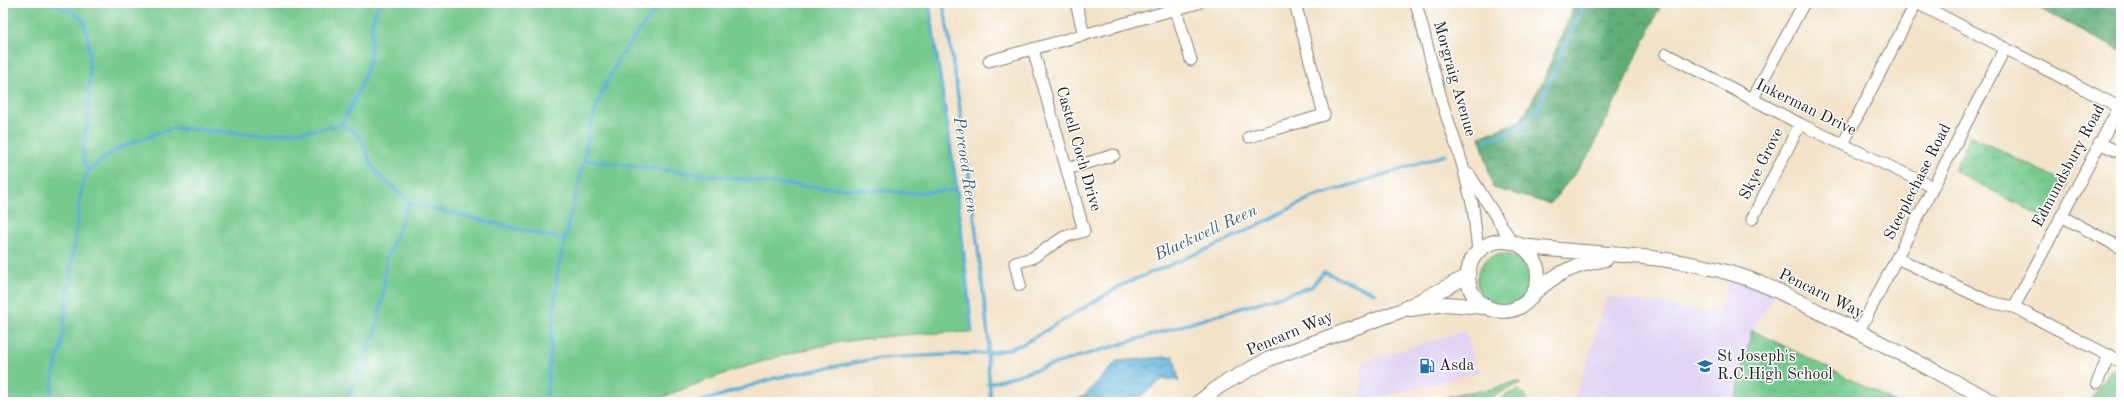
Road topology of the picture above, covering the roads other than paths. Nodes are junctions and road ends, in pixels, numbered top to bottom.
1 (1076, 3) edge
2 (1198, 3) edge
3 (1295, 3) edge
4 (1416, 3) edge
5 (1804, 3) edge
6 (1916, 3) edge
7 (1176, 10) junction
8 (1084, 35) junction
9 (2005, 48) junction
10 (1033, 49) junction
11 (1666, 54) dead end
12 (1191, 60) dead end
13 (989, 61) dead end
14 (1752, 100) junction
15 (1800, 124) junction
16 (1249, 137) dead end
17 (2099, 143) junction
18 (1843, 144) junction
19 (2121, 153) edge
20 (1114, 156) dead end
21 (1462, 163) junction
22 (1067, 169) junction
23 (1933, 187) junction
24 (2061, 216) junction
25 (1752, 219) dead end
26 (1517, 244) junction
27 (2121, 248) edge
28 (1478, 251) junction
29 (1620, 256) junction
30 (1897, 258) junction
31 (1468, 276) junction
32 (1020, 284) dead end
33 (1533, 294) junction
34 (1485, 306) junction
35 (2014, 307) junction
36 (1400, 311) junction
37 (1859, 331) junction
38 (2109, 355) junction
39 (2121, 362) edge
40 (2097, 384) dead end
41 (1199, 402) edge
42 (1993, 402) edge

1 - 8 street
2 - 7 street
3 - 16 street
4 - 21 street, Morgraig Avenue
5 - 14 street
6 - 9 street, Edmundsbury Road
6 - 18 street
7 - 8 street
7 - 12 street
8 - 10 street
9 - 17 street, Edmundsbury Road
9 - 23 street, Steeplechase Road
10 - 13 street
10 - 22 street, Castell Coch Drive
11 - 14 street, Inkerman Drive
14 - 15 street, Inkerman Drive
15 - 18 street, Inkerman Drive
15 - 25 street, Skye Grove
17 - 19 street
17 - 24 street, Edmundsbury Road
18 - 23 street, Inkerman Drive
20 - 22 street
21 - 26 street, Morgraig Avenue
21 - 28 street, Morgraig Avenue
22 - 32 street, Castell Coch Drive
23 - 30 street, Steeplechase Road
24 - 27 street
24 - 35 street, Edmundsbury Road
26 - 28 street
26 - 29 street, Pencarn Way
26 - 33 street
28 - 31 street
29 - 33 street, Pencarn Way
29 - 37 street, Pencarn Way
30 - 35 street
30 - 37 street, Steeplechase Road
31 - 34 street
31 - 36 street, Pencarn Way
33 - 34 street
34 - 36 street, Pencarn Way
35 - 38 street
36 - 41 street, Pencarn Way
37 - 42 street, Pencarn Way
38 - 39 street
38 - 40 street

